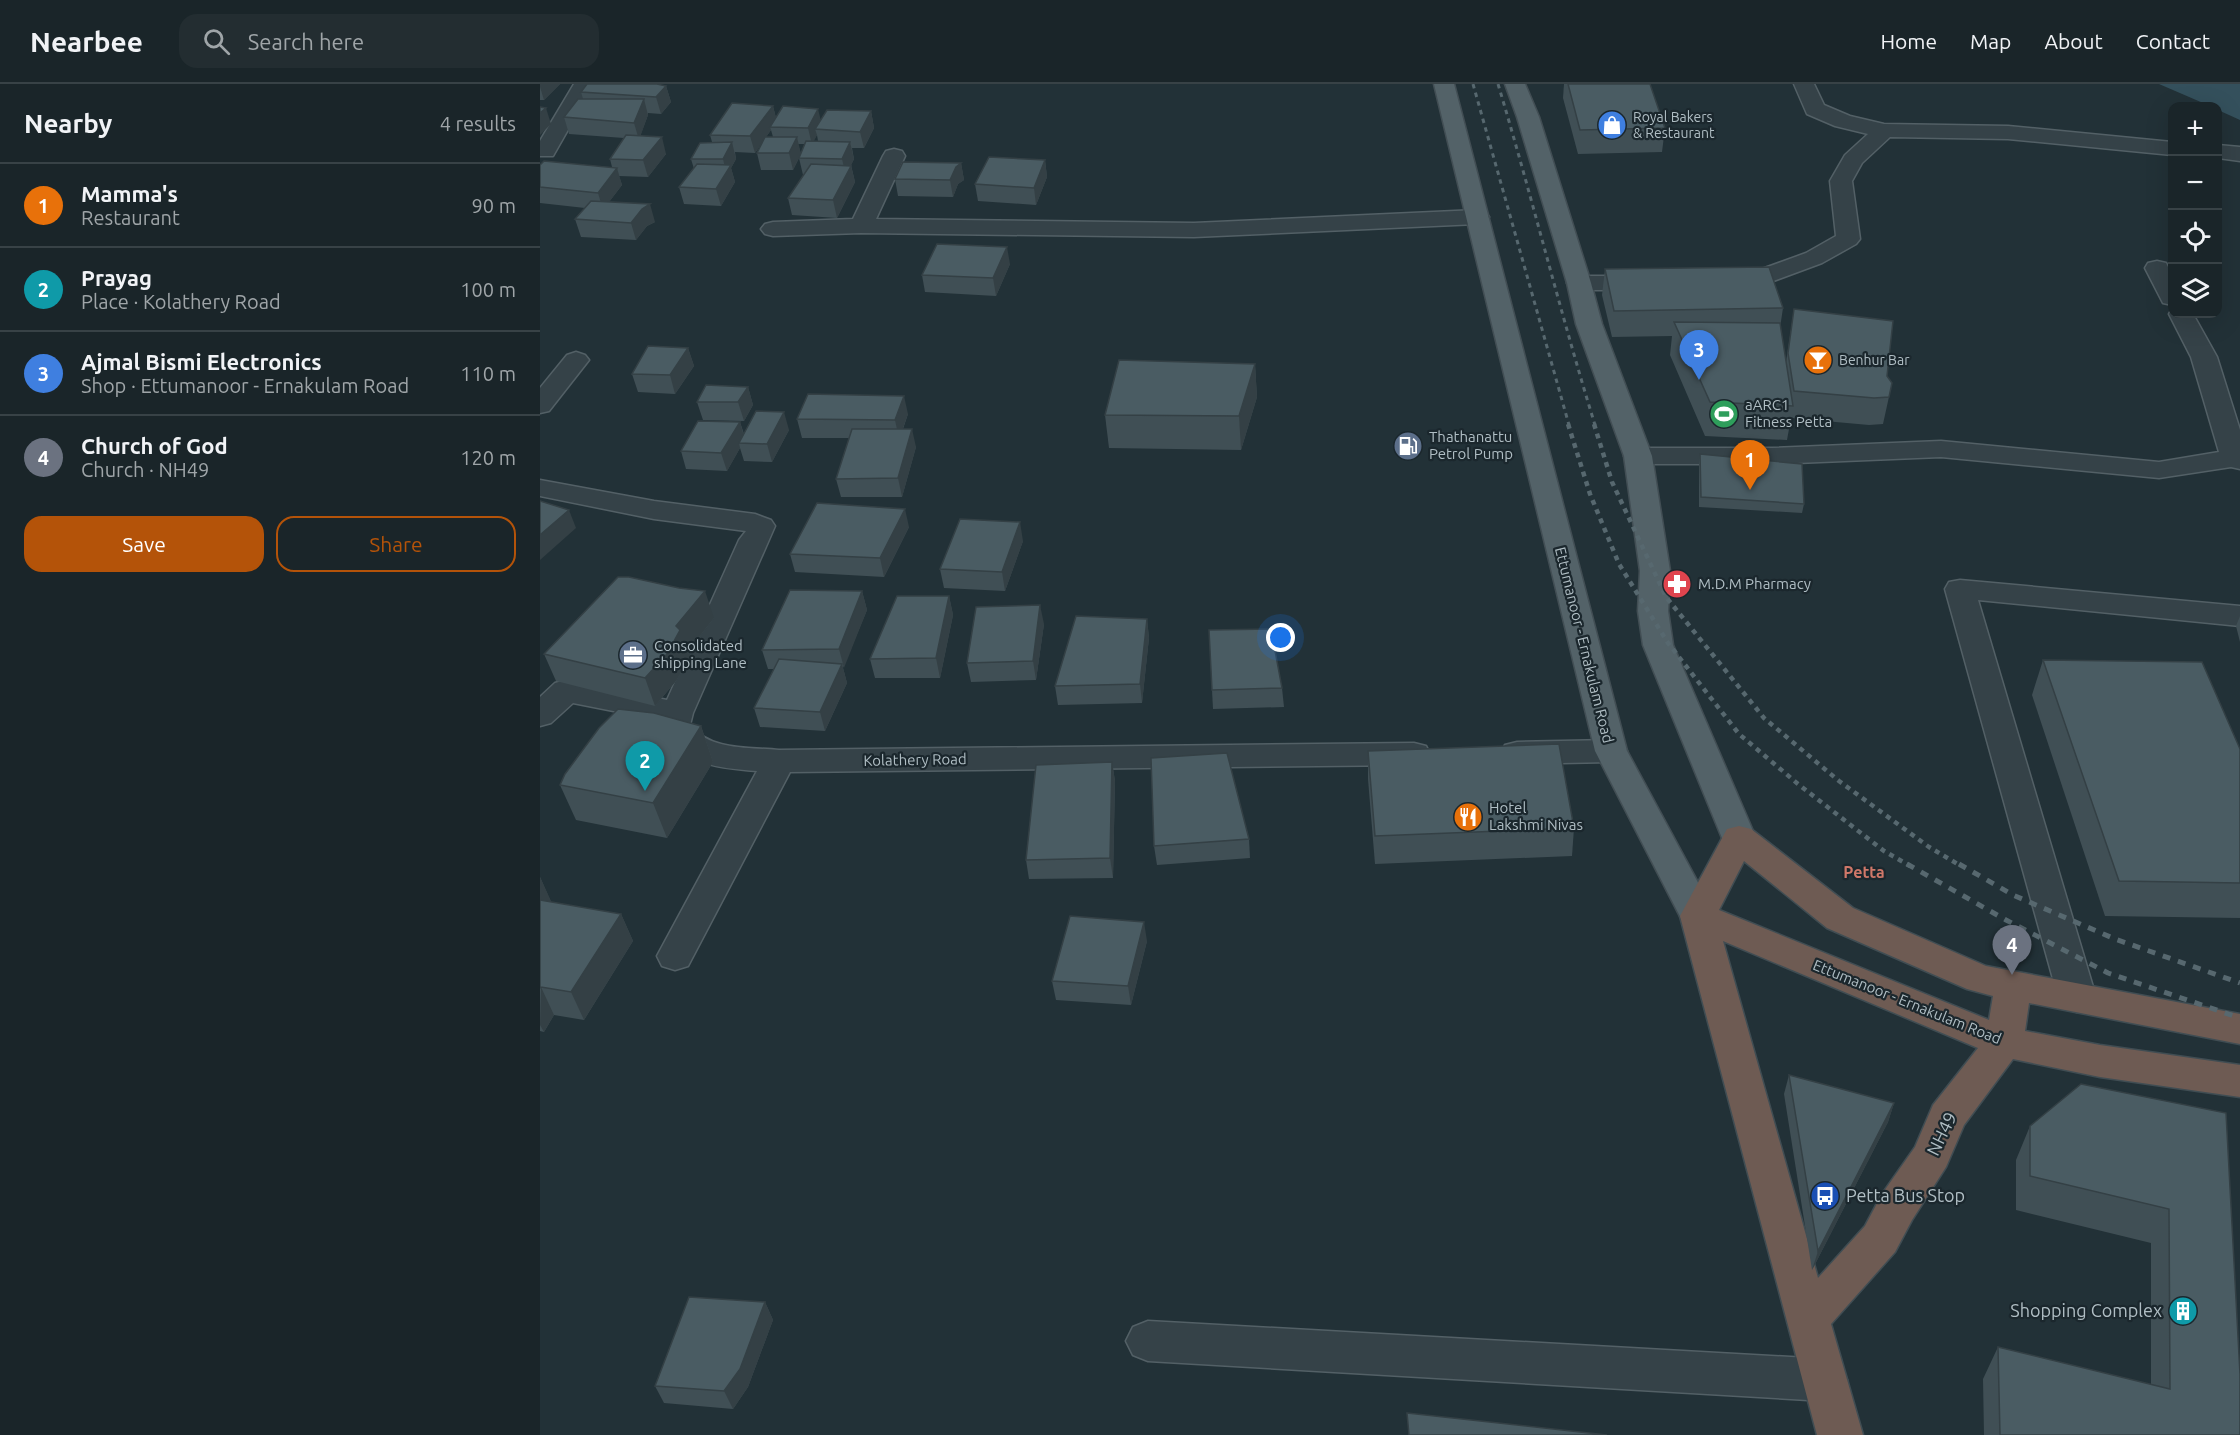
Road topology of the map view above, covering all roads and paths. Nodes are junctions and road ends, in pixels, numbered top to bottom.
1 (584, 84) edge
2 (1444, 84) edge
3 (1515, 84) edge
4 (1804, 84) edge
5 (1884, 131) junction
6 (2168, 150) edge
7 (545, 152) dead end
8 (2222, 153) edge
9 (2240, 154) edge
10 (894, 156) dead end
11 (1477, 217) junction
12 (861, 226) junction
13 (773, 228) dead end
14 (2157, 268) dead end
15 (1704, 281) edge
16 (1669, 282) edge
17 (1579, 283) junction
18 (2168, 290) edge
19 (2183, 318) edge
20 (576, 360) dead end
21 (540, 405) edge
22 (1638, 456) junction
23 (2237, 459) edge
24 (540, 488) edge
25 (2240, 616) edge
26 (677, 713) junction
27 (540, 715) edge
28 (1611, 752) junction
29 (1445, 753) edge
30 (1492, 753) edge
31 (779, 761) junction
32 (1739, 838) junction
33 (1698, 916) junction
34 (675, 956) dead end
35 (2013, 986) junction
36 (2077, 997) junction
37 (2240, 1029) edge
38 (2004, 1042) junction
39 (2240, 1081) edge
40 (1808, 1318) junction
41 (1148, 1341) dead end
42 (1825, 1380) junction
43 (1840, 1435) edge

1 - 7 street
2 - 11 main road, Ettumanoor - Ernakulam Road
3 - 17 main road
4 - 5 street
5 - 6 street
5 - 15 street
8 - 9 street
10 - 12 street
11 - 12 street
11 - 28 main road, Ettumanoor - Ernakulam Road
12 - 13 street
14 - 18 street
16 - 17 street
17 - 22 main road
19 - 23 street
20 - 21 street
22 - 23 street
22 - 32 main road
24 - 26 street
25 - 36 street
26 - 27 street
26 - 31 street, Kolathery Road
28 - 30 street
28 - 33 main road, Ettumanoor - Ernakulam Road
29 - 31 street, Kolathery Road
31 - 34 street
32 - 33 highway
32 - 35 highway
33 - 38 highway, Ettumanoor - Ernakulam Road
33 - 40 highway
35 - 36 highway
35 - 38 highway, NH49 / NH49
36 - 37 highway
38 - 39 highway, Ettumanoor - Ernakulam Road
38 - 40 highway, NH49 / NH49
40 - 42 highway
41 - 42 street
42 - 43 highway

